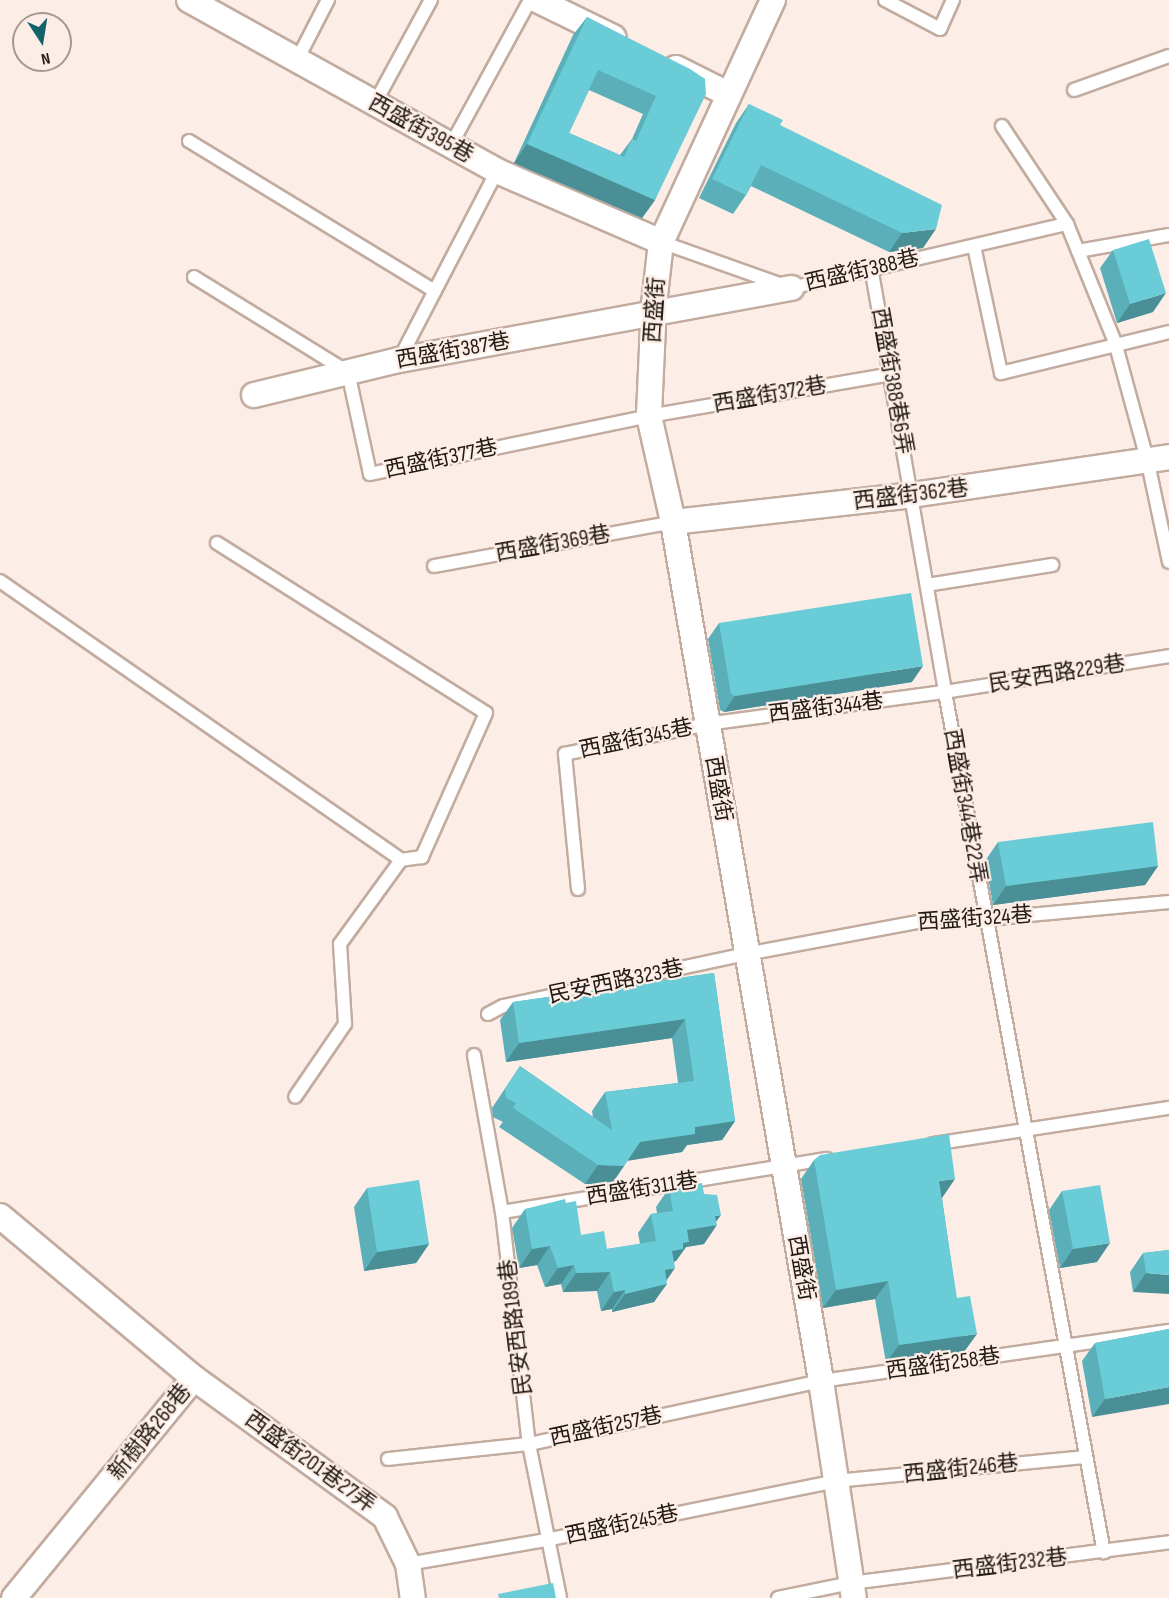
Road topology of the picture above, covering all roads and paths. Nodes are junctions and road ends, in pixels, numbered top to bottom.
1 (189, 0) edge
2 (328, 0) edge
3 (431, 0) edge
4 (530, 0) edge
5 (537, 0) edge
6 (773, 0) edge
7 (885, 0) edge
8 (953, 0) edge
9 (1169, 57) edge
10 (297, 60) junction
11 (1074, 90) dead end
12 (728, 94) junction
13 (375, 103) junction
14 (1002, 126) dead end
15 (189, 141) dead end
16 (451, 145) junction
17 (497, 171) junction
18 (1067, 224) junction
19 (1169, 235) edge
20 (662, 242) junction
21 (974, 246) junction
22 (1078, 251) junction
23 (871, 267) junction
24 (194, 278) dead end
25 (791, 288) junction
26 (435, 291) junction
27 (653, 315) junction
28 (1169, 332) edge
29 (1115, 342) junction
30 (399, 360) junction
31 (348, 372) junction
32 (892, 374) junction
33 (254, 395) dead end
34 (649, 416) junction
35 (1158, 460) edge
36 (912, 495) junction
37 (673, 522) junction
38 (217, 543) dead end
39 (1169, 562) edge
40 (1052, 565) dead end
41 (434, 566) dead end
42 (0, 581) edge
43 (927, 585) junction
44 (1169, 656) edge
45 (945, 692) junction
46 (707, 724) junction
47 (401, 860) junction
48 (578, 889) dead end
49 (1169, 902) edge
50 (986, 919) junction
51 (746, 954) junction
52 (488, 1014) dead end
53 (474, 1055) dead end
54 (295, 1097) dead end
55 (1169, 1108) edge
56 (1029, 1130) junction
57 (923, 1145) edge
58 (841, 1157) edge
59 (782, 1166) junction
60 (502, 1212) junction
61 (0, 1216) edge
62 (1169, 1331) edge
63 (1064, 1346) junction
64 (194, 1378) junction
65 (821, 1381) junction
66 (529, 1444) junction
67 (1086, 1457) junction
68 (388, 1459) dead end
69 (836, 1481) junction
70 (551, 1539) junction
71 (1169, 1542) edge
72 (1104, 1552) junction
73 (408, 1564) junction
74 (0, 1590) edge
75 (853, 1591) edge
76 (9, 1598) edge
77 (14, 1598) edge
78 (413, 1598) edge
79 (560, 1598) edge
80 (778, 1598) edge

1 - 10 street, 西盛街395巷
2 - 10 lane
3 - 13 lane
4 - 16 lane
5 - 12 street
6 - 12 street, 西盛街
7 - 8 lane
9 - 11 lane
10 - 13 street, 西盛街395巷
12 - 20 street, 西盛街
13 - 16 street, 西盛街395巷
14 - 18 lane
15 - 26 lane
16 - 17 street, 西盛街395巷
17 - 20 street, 西盛街395巷
17 - 26 lane
18 - 21 lane, 西盛街388巷
18 - 22 lane
19 - 22 lane
20 - 25 lane, 西盛街388巷
20 - 27 street, 西盛街
21 - 23 lane, 西盛街388巷
21 - 29 lane
22 - 29 lane
23 - 25 lane, 西盛街388巷
23 - 32 lane, 西盛街388巷6弄
24 - 31 lane
25 - 27 street, 西盛街387巷
26 - 30 lane
27 - 30 street, 西盛街387巷
27 - 34 street, 西盛街
28 - 29 lane
29 - 35 lane
30 - 31 street, 西盛街387巷
31 - 33 street, 西盛街387巷
31 - 34 lane, 西盛街377巷
32 - 34 lane, 西盛街372巷
32 - 36 lane, 西盛街388巷6弄
34 - 37 street, 西盛街
35 - 36 street, 西盛街362巷
35 - 39 lane
36 - 37 street, 西盛街362巷
36 - 43 lane, 西盛街388巷6弄
37 - 41 lane, 西盛街369巷
37 - 46 street, 西盛街
38 - 47 lane
40 - 43 lane
42 - 47 lane
43 - 45 lane, 西盛街344巷22弄
44 - 45 lane, 民安西路229巷
45 - 46 lane, 西盛街344巷
45 - 50 lane, 西盛街344巷22弄
46 - 48 lane, 西盛街345巷
46 - 51 street, 西盛街
47 - 54 lane
49 - 50 lane, 西盛街324巷
50 - 51 lane, 西盛街324巷
50 - 56 lane, 西盛街344巷22弄
51 - 52 lane, 民安西路323巷
51 - 59 street, 西盛街
53 - 60 lane, 民安西路189巷
55 - 56 lane
56 - 57 lane
56 - 63 lane, 西盛街344巷22弄
58 - 59 lane, 西盛街311巷
59 - 60 lane, 西盛街311巷
59 - 65 street, 西盛街
60 - 66 lane, 民安西路189巷
61 - 64 street, 新樹路268巷
62 - 63 lane, 西盛街258巷
63 - 65 lane, 西盛街258巷
63 - 67 lane, 西盛街344巷22弄
64 - 73 street, 西盛街201巷27弄
64 - 77 street, 新樹路268巷
65 - 66 lane, 西盛街257巷
65 - 69 street, 西盛街
66 - 68 lane, 西盛街257巷
66 - 70 lane, 民安西路189巷
67 - 69 lane, 西盛街246巷
67 - 72 lane, 西盛街344巷22弄
69 - 70 lane, 西盛街245巷
69 - 75 street, 西盛街
70 - 73 lane, 西盛街245巷
70 - 79 lane, 民安西路189巷
71 - 72 lane, 西盛街232巷
72 - 75 lane, 西盛街232巷
73 - 78 street, 西盛街201巷27弄
74 - 76 lane
75 - 80 lane, 西盛街232巷

